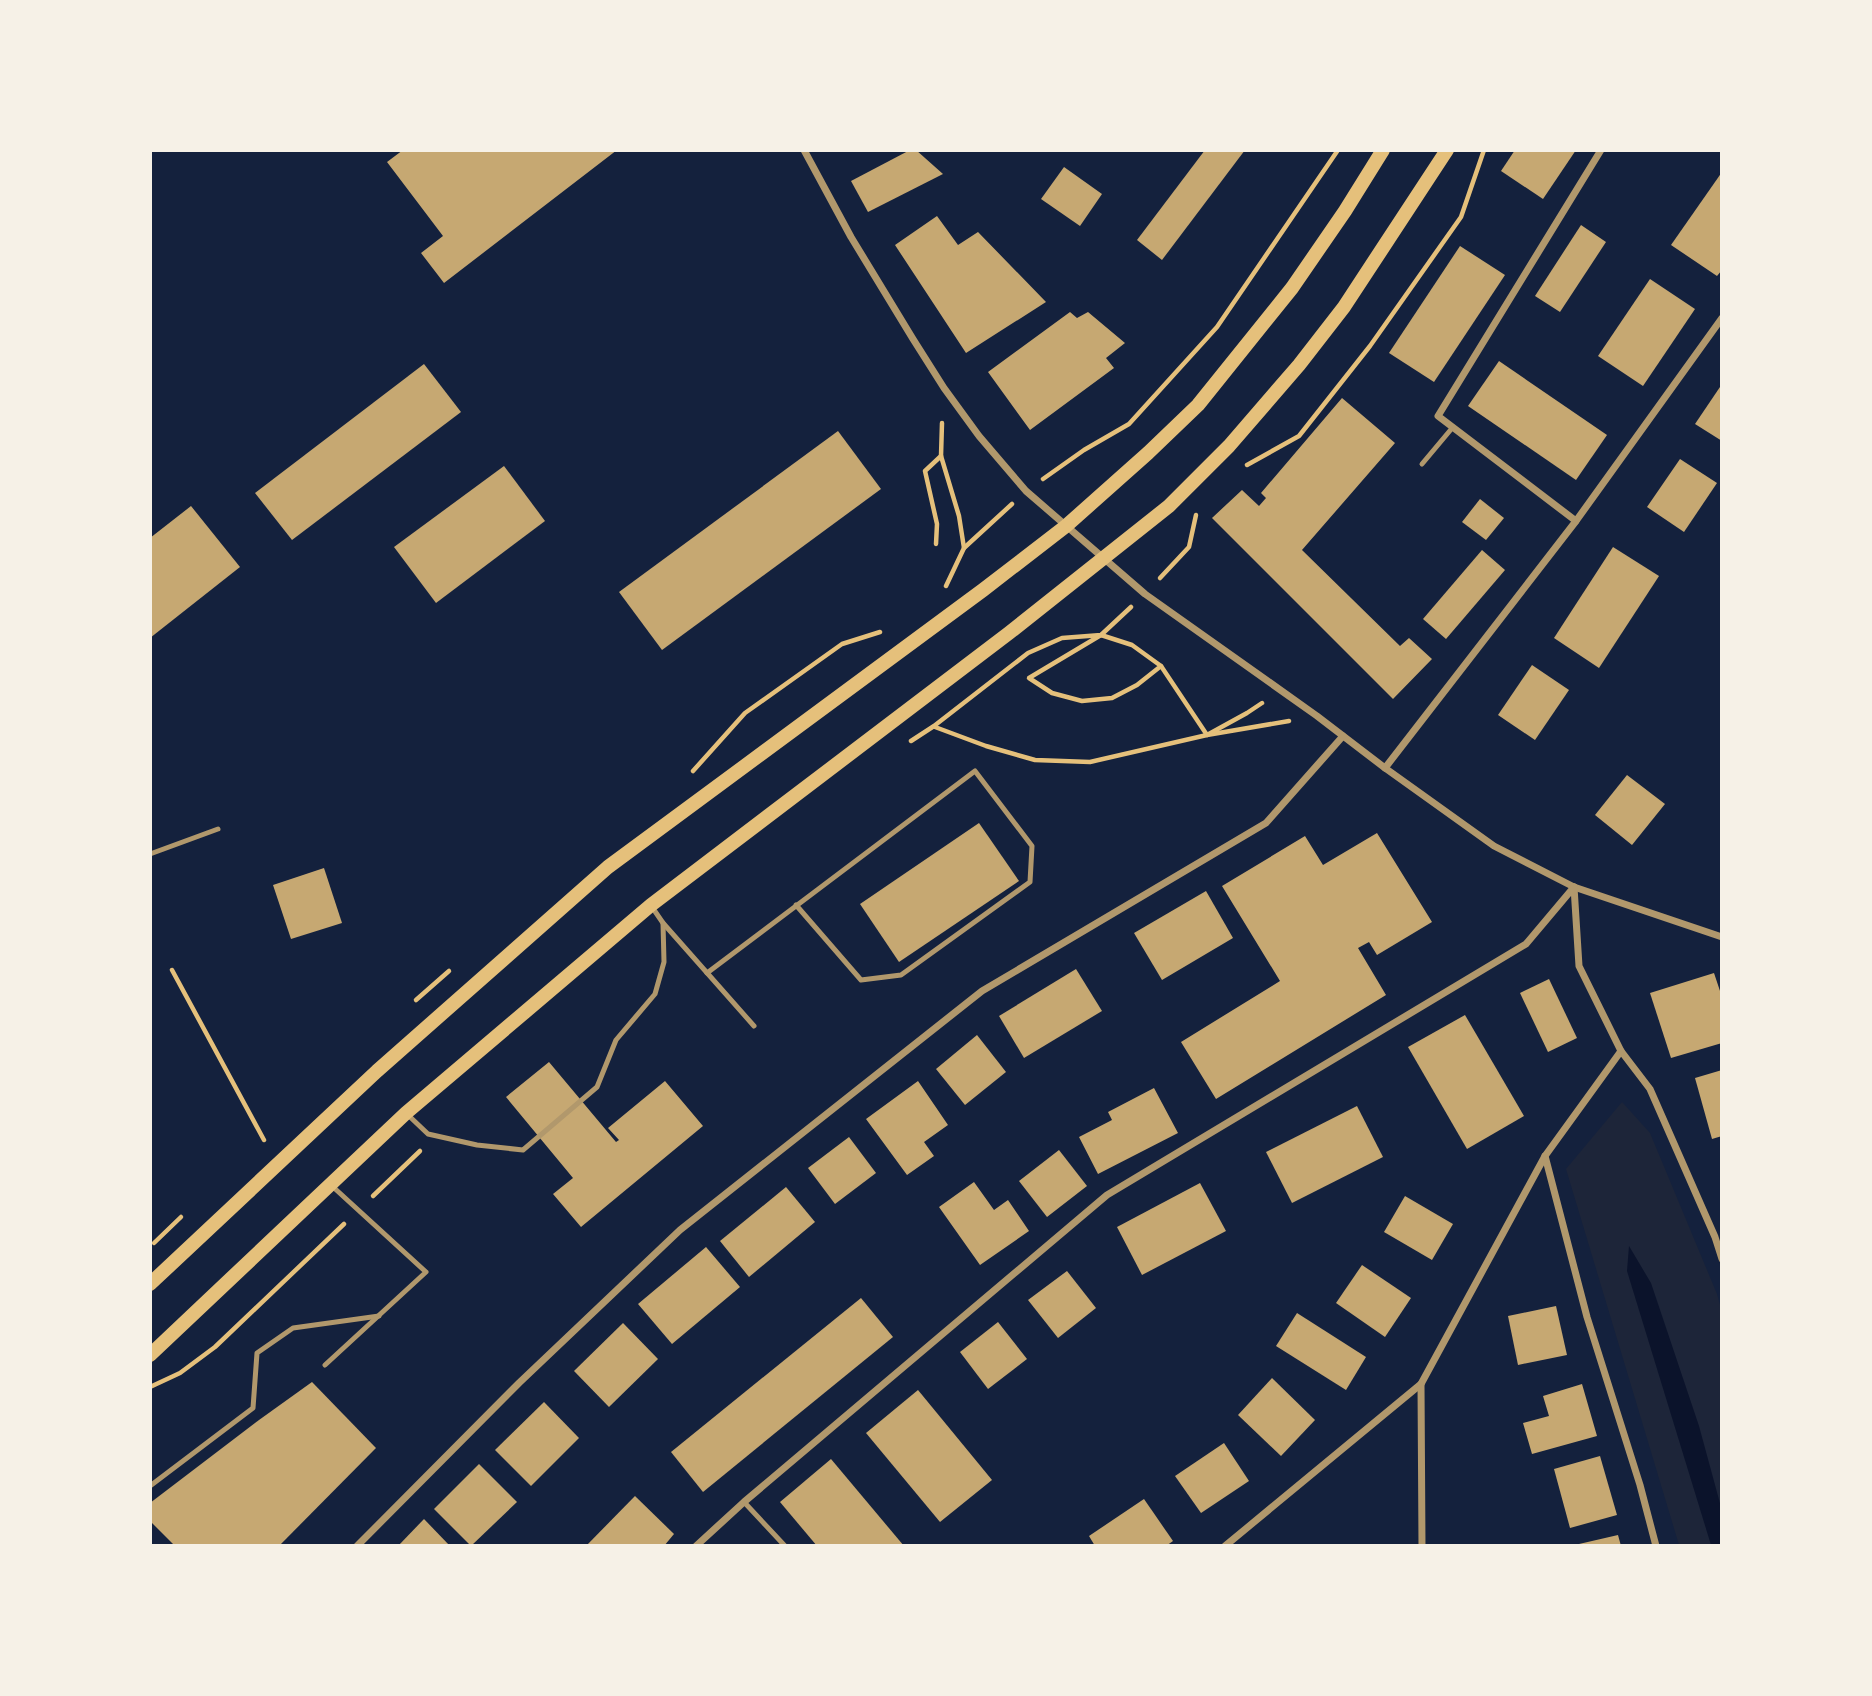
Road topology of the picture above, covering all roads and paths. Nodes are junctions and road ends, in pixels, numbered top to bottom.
1 (804, 150) edge
2 (1338, 150) edge
3 (1383, 150) edge
4 (1447, 150) edge
5 (1601, 150) edge
6 (1721, 318) edge
7 (1453, 427) junction
8 (1422, 464) dead end
9 (1026, 492) junction
10 (1576, 521) junction
11 (1066, 526) junction
12 (936, 544) dead end
13 (964, 548) junction
14 (1104, 558) junction
15 (944, 591) dead end
16 (890, 629) dead end
17 (1161, 666) junction
18 (1281, 690) junction
19 (1317, 716) junction
20 (934, 726) dead end
21 (1207, 735) junction
22 (1343, 736) junction
23 (1385, 768) junction
24 (687, 778) dead end
25 (218, 829) dead end
26 (150, 855) edge
27 (1574, 887) junction
28 (651, 905) junction
29 (796, 905) junction
30 (663, 923) junction
31 (1721, 937) edge
32 (456, 965) dead end
33 (172, 970) dead end
34 (707, 973) junction
35 (415, 1000) dead end
36 (754, 1026) dead end
37 (1621, 1051) junction
38 (406, 1113) junction
39 (264, 1140) dead end
40 (1545, 1156) junction
41 (330, 1184) junction
42 (187, 1212) dead end
43 (150, 1247) edge
44 (1721, 1259) edge
45 (150, 1284) edge
46 (379, 1316) junction
47 (150, 1354) edge
48 (325, 1365) dead end
49 (1422, 1384) junction
50 (150, 1486) edge
51 (744, 1502) junction
52 (357, 1545) edge
53 (695, 1545) edge
54 (785, 1545) edge
55 (1225, 1545) edge
56 (1422, 1545) edge
57 (1656, 1545) edge

1 - 9 street
2 - 9 path
3 - 11 main road
4 - 14 main road
5 - 7 street
6 - 10 street
7 - 8 lane
7 - 10 street
9 - 11 street
9 - 13 path
10 - 23 street
11 - 14 street
11 - 45 main road
12 - 13 path
13 - 15 path
14 - 18 street
14 - 28 main road
16 - 24 path
17 - 17 path
17 - 21 path
18 - 19 street
18 - 21 path
19 - 21 path
19 - 22 street
20 - 21 path
22 - 23 street
22 - 52 street
23 - 27 street
25 - 26 lane
27 - 31 street
27 - 37 street
27 - 51 street
28 - 30 lane
28 - 38 main road
29 - 29 lane
29 - 34 lane
30 - 34 lane
30 - 38 lane
32 - 35 path
33 - 39 path
34 - 36 lane
37 - 40 street
37 - 44 street
38 - 41 main road
40 - 49 street
40 - 57 street
41 - 46 lane
41 - 47 main road
42 - 43 path
46 - 48 lane
46 - 50 lane
49 - 55 street
49 - 56 street
51 - 53 street
51 - 54 lane

